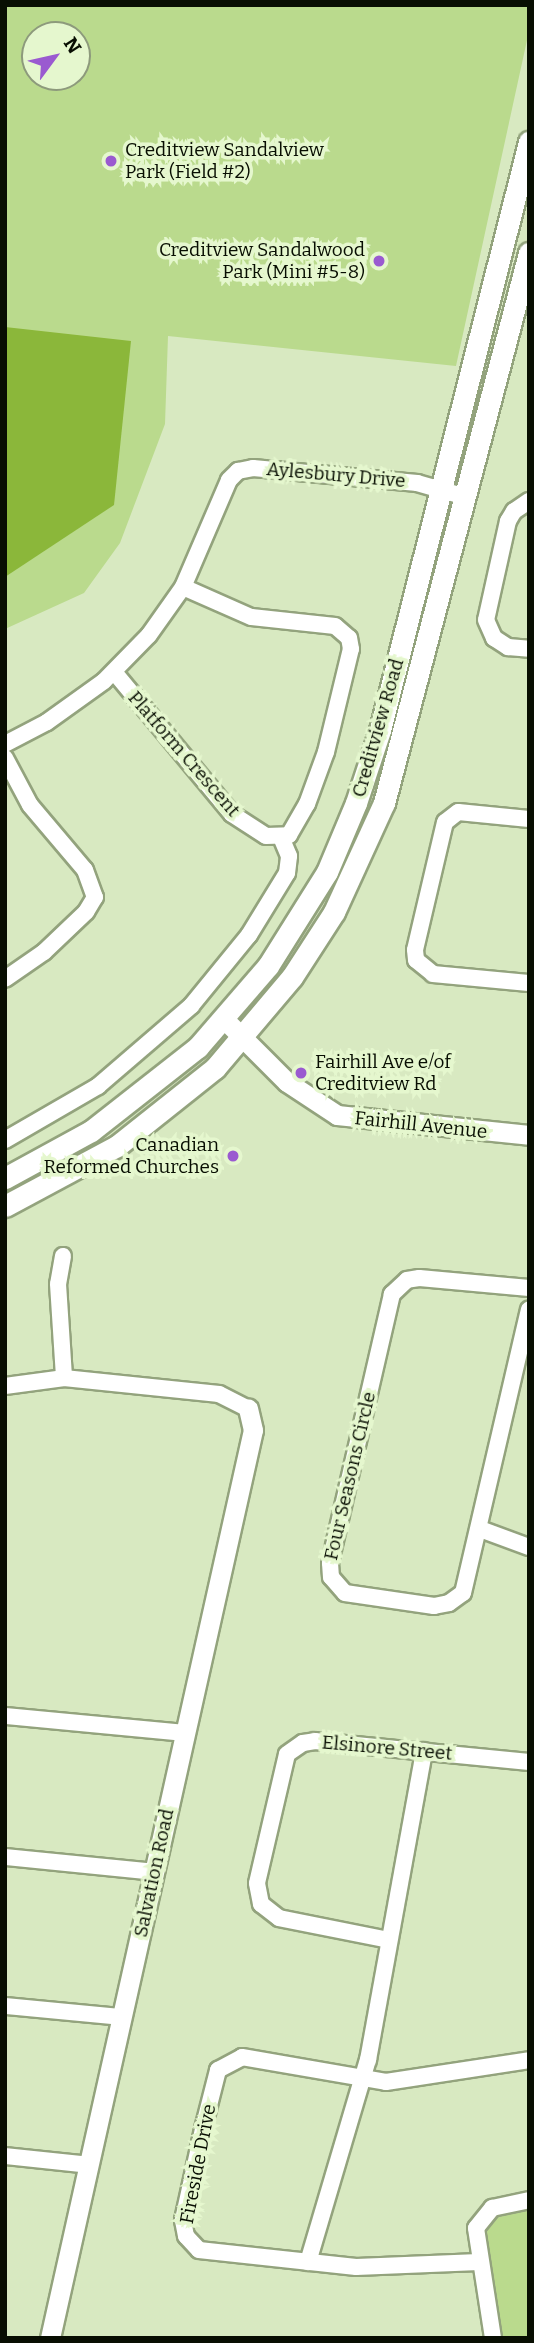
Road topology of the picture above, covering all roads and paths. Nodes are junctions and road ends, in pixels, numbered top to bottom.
1 (529, 142) edge
2 (529, 253) edge
3 (442, 490) junction
4 (466, 497) junction
5 (529, 500) edge
6 (183, 587) junction
7 (529, 649) edge
8 (115, 673) junction
9 (5, 744) edge
10 (5, 758) edge
11 (529, 819) edge
12 (281, 837) junction
13 (5, 979) edge
14 (529, 983) edge
15 (223, 1019) junction
16 (242, 1038) junction
17 (529, 1135) edge
18 (5, 1140) edge
19 (5, 1178) edge
20 (5, 1206) edge
21 (63, 1256) dead end
22 (529, 1288) edge
23 (529, 1310) edge
24 (64, 1378) junction
25 (5, 1386) edge
26 (248, 1409) joint
27 (480, 1529) junction
28 (529, 1547) edge
29 (5, 1716) edge
30 (186, 1733) junction
31 (424, 1751) junction
32 (529, 1762) edge
33 (5, 1857) edge
34 (155, 1872) junction
35 (389, 1940) junction
36 (5, 2006) edge
37 (122, 2017) junction
38 (529, 2060) edge
39 (363, 2079) junction
40 (5, 2156) edge
41 (90, 2165) junction
42 (529, 2200) edge
43 (308, 2262) junction
44 (479, 2262) junction
45 (50, 2338) edge
46 (493, 2338) edge

1 - 3 main road, Creditview Road
2 - 4 main road, Creditview Road
3 - 4 street, Aylesbury Drive
3 - 6 street, Aylesbury Drive
3 - 15 main road, Creditview Road
4 - 16 main road, Creditview Road
5 - 7 street
6 - 8 street, Aylesbury Drive
6 - 12 street
8 - 9 street, Aylesbury Drive
8 - 12 street, Platform Crescent
10 - 13 street
11 - 14 street
12 - 18 street
15 - 16 street, Fairhill Avenue
15 - 19 main road, Creditview Road
16 - 17 street, Fairhill Avenue
16 - 20 main road, Creditview Road
21 - 24 street
22 - 27 street, Four Seasons Circle
23 - 27 street, Four Seasons Circle
24 - 25 street
24 - 26 street
26 - 30 street, Salvation Road
27 - 28 street
29 - 30 street
30 - 34 street, Salvation Road
31 - 32 street, Elsinore Street
31 - 35 street
31 - 35 street, Elsinore Street
33 - 34 street
34 - 37 street, Salvation Road
35 - 39 street
36 - 37 street
37 - 41 street, Salvation Road
38 - 39 street, Fireside Drive
39 - 43 street
39 - 43 street, Fireside Drive
40 - 41 street
41 - 45 street, Salvation Road
42 - 44 street
43 - 44 street, Fireside Drive
44 - 46 street

